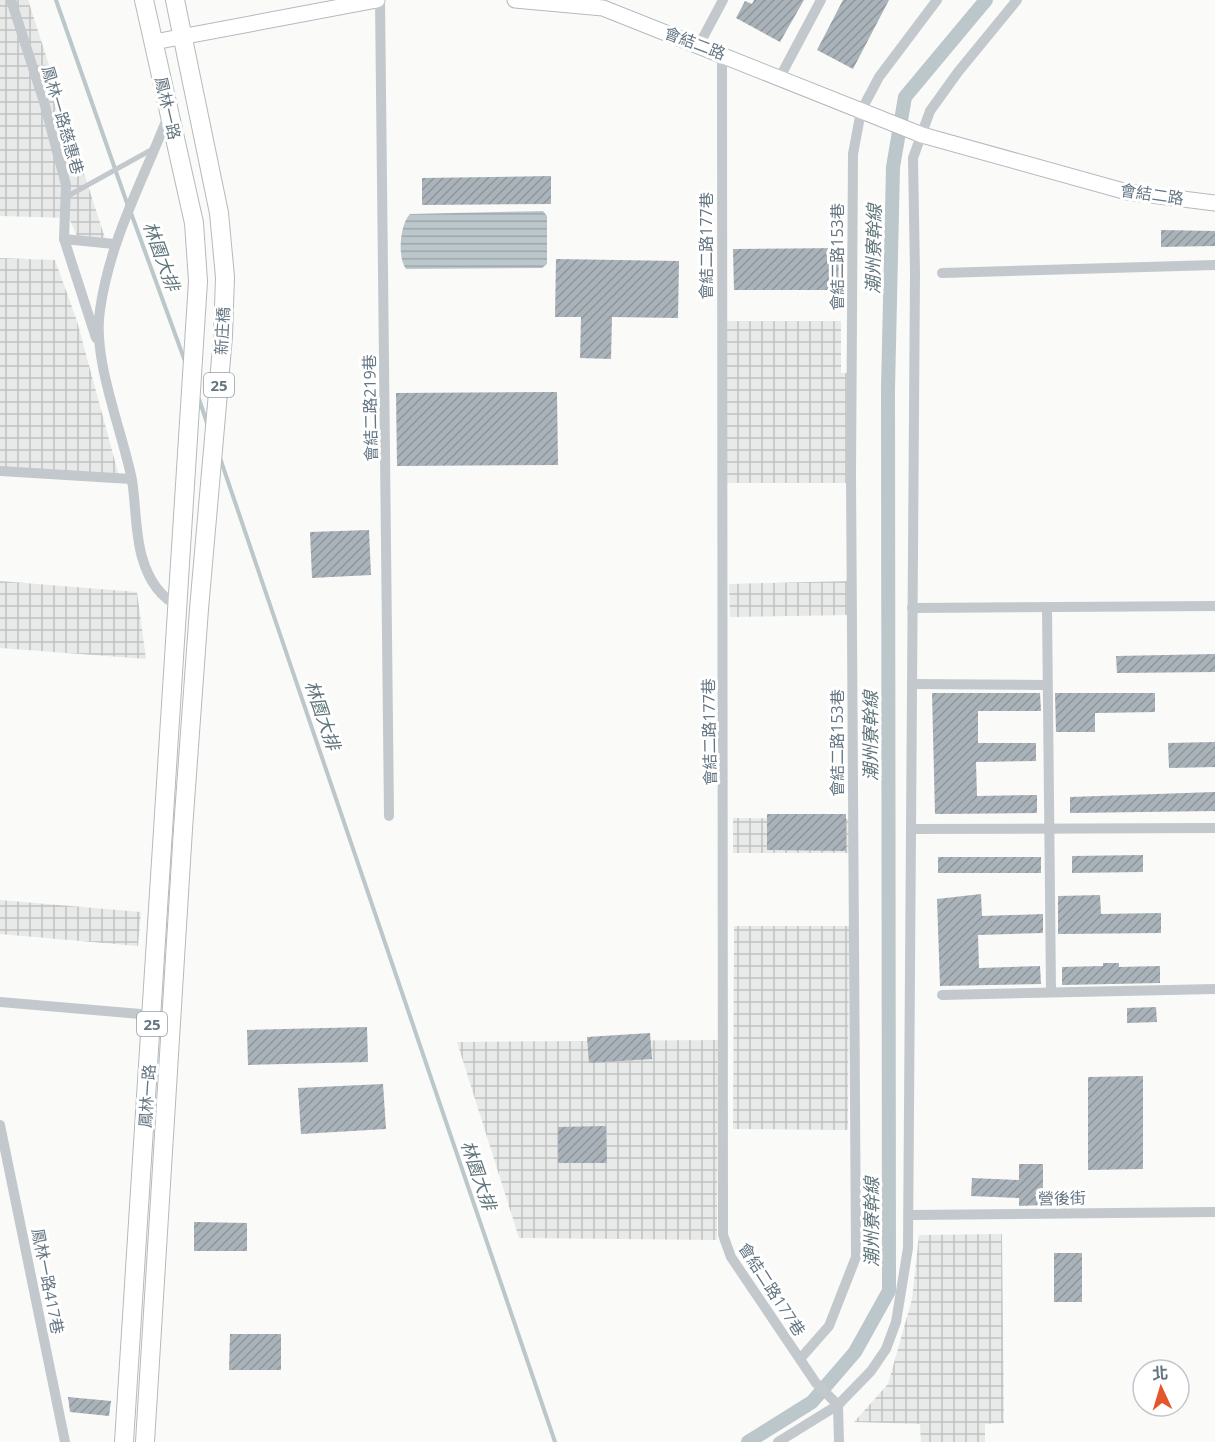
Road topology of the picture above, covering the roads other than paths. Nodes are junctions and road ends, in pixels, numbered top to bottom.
1 (11, 0) edge
2 (144, 0) edge
3 (175, 0) edge
4 (379, 0) edge
5 (515, 0) edge
6 (723, 0) edge
7 (821, 0) edge
8 (936, 0) edge
9 (1017, 0) edge
10 (183, 37) junction
11 (153, 42) junction
12 (699, 45) junction
13 (722, 53) junction
14 (780, 77) junction
15 (865, 113) junction
16 (169, 114) junction
17 (919, 134) junction
18 (156, 147) junction
19 (208, 162) joint
20 (183, 174) joint
21 (66, 197) junction
22 (1215, 202) edge
23 (64, 239) junction
24 (114, 244) junction
25 (1214, 266) edge
26 (942, 273) dead end
27 (101, 353) junction
28 (0, 471) edge
29 (131, 479) junction
30 (179, 606) junction
31 (1215, 606) edge
32 (912, 608) junction
33 (1047, 608) junction
34 (199, 609) joint
35 (912, 684) junction
36 (1046, 685) junction
37 (389, 816) dead end
38 (1215, 828) edge
39 (912, 829) junction
40 (1048, 831) junction
41 (1215, 989) edge
42 (1051, 991) junction
43 (942, 995) dead end
44 (0, 1002) edge
45 (152, 1015) junction
46 (0, 1125) edge
47 (1215, 1212) edge
48 (909, 1215) junction
49 (800, 1359) junction
50 (838, 1405) junction
51 (65, 1442) edge
52 (124, 1442) edge
53 (145, 1442) edge
54 (778, 1442) edge
55 (839, 1442) edge

1 - 21 street, 鳳林一路慈惠巷
2 - 11 main road, 25
3 - 10 main road, 25
4 - 10 street
4 - 37 street, 會結二路219巷
5 - 12 street, 會結二路
6 - 12 street
7 - 14 street
8 - 15 street, 會結二路153巷
9 - 17 street
10 - 11 street
10 - 19 main road, 鳳林一路 / 25
11 - 16 main road, 鳳林一路 / 25
12 - 13 street, 會結二路
13 - 14 street, 會結二路
13 - 49 street, 會結二路177巷
14 - 15 street, 會結二路
15 - 17 street, 會結二路
15 - 49 street, 會結二路153巷
16 - 18 street
16 - 20 main road, 鳳林一路 / 25
17 - 22 street, 會結二路
17 - 32 street
18 - 21 lane
18 - 24 street
19 - 34 main road, 新庄橋 / 25
20 - 30 main road, 新庄橋 / 25
21 - 23 street, 鳳林一路慈惠巷
23 - 24 street
23 - 27 street, 鳳林一路慈惠巷
24 - 27 street
25 - 26 street
27 - 29 street
28 - 29 street
29 - 30 street
30 - 45 main road, 鳳林一路 / 25
31 - 33 street
32 - 33 street
32 - 35 street
33 - 36 street
34 - 53 main road, 鳳林一路 / 25
35 - 36 street
35 - 39 street
36 - 40 street
38 - 40 street
39 - 40 street
39 - 48 street
40 - 42 street
41 - 42 street
42 - 43 street
44 - 45 street
45 - 52 main road, 鳳林一路 / 25
46 - 51 street, 鳳林一路417巷
47 - 48 street, 營後街
48 - 50 street
49 - 50 street, 會結二路177巷
50 - 54 street
50 - 55 street

